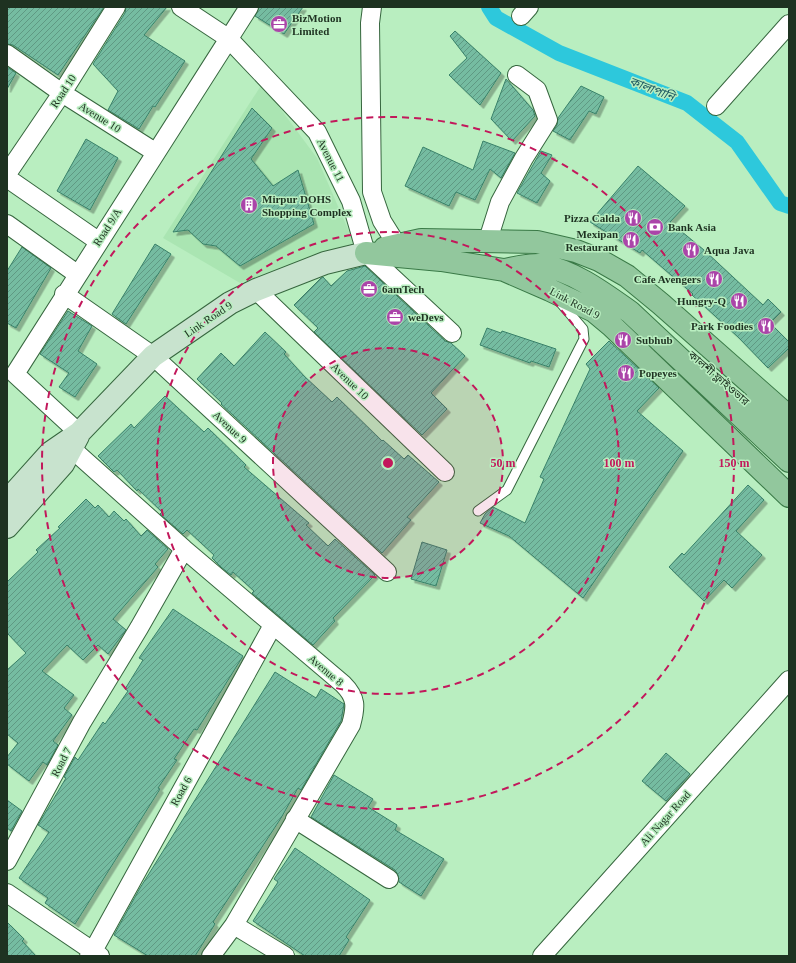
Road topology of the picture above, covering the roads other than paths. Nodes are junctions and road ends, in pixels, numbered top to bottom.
1 (116, 7) edge
2 (181, 7) edge
3 (249, 7) edge
4 (372, 7) edge
5 (789, 24) edge
6 (228, 38) junction
7 (7, 54) edge
8 (517, 75) dead end
9 (62, 93) junction
10 (716, 106) dead end
11 (155, 152) junction
12 (7, 174) edge
13 (7, 178) edge
14 (7, 224) edge
15 (98, 241) junction
16 (495, 241) junction
17 (397, 245) junction
18 (366, 253) junction
19 (535, 259) junction
20 (504, 270) junction
21 (77, 274) junction
22 (256, 290) junction
23 (550, 290) junction
24 (64, 294) junction
25 (452, 333) dead end
26 (153, 356) junction
27 (11, 371) edge
28 (789, 417) edge
29 (789, 439) edge
30 (75, 441) junction
31 (789, 461) edge
32 (445, 472) dead end
33 (789, 496) edge
34 (7, 501) edge
35 (478, 511) dead end
36 (7, 527) edge
37 (184, 549) junction
38 (387, 572) dead end
39 (273, 625) junction
40 (789, 680) edge
41 (295, 819) junction
42 (7, 861) edge
43 (388, 879) dead end
44 (7, 893) edge
45 (234, 925) junction
46 (94, 954) edge
47 (211, 956) edge
48 (285, 956) edge
49 (542, 956) edge

1 - 9 street, Road 10
2 - 6 street, Avenue 11
3 - 6 street, Road 9/A
4 - 17 street
5 - 10 street
6 - 11 street, Road 9/A
6 - 18 street, Avenue 11
7 - 9 street, Avenue 10
8 - 16 street
9 - 11 street, Avenue 10
9 - 12 street, Road 10
11 - 15 street, Road 9/A
13 - 15 street
14 - 21 street
15 - 21 street, Road 9/A
16 - 17 main road, Link Road 9
16 - 19 main road, কালশী ফ্লাইওভার
16 - 28 main road, Link Road 9
17 - 18 main road, Link Road 9
18 - 20 main road, Link Road 9
18 - 22 main road, Link Road 9
18 - 25 street
19 - 20 main road
19 - 29 main road, কালশী ফ্লাইওভার
19 - 31 main road
20 - 23 main road, Link Road 9
21 - 24 street, Road 9/A
22 - 26 main road, Link Road 9
22 - 32 street, Avenue 10
23 - 33 main road, Link Road 9
23 - 35 lane
24 - 26 street, Avenue 9
24 - 27 street, Road 9/A
26 - 30 main road, Link Road 9
26 - 38 street, Avenue 9
27 - 30 street, Road 9/A
30 - 34 main road, Link Road 9
30 - 36 main road, Link Road 9
30 - 37 street, Avenue 8
37 - 39 street, Avenue 8
37 - 42 street, Road 7
39 - 41 street, Avenue 8
39 - 46 street, Road 6
40 - 49 street, Ali Nagar Road
41 - 43 street
41 - 45 street, Avenue 8
44 - 46 street
45 - 47 street, Avenue 8
45 - 48 street

